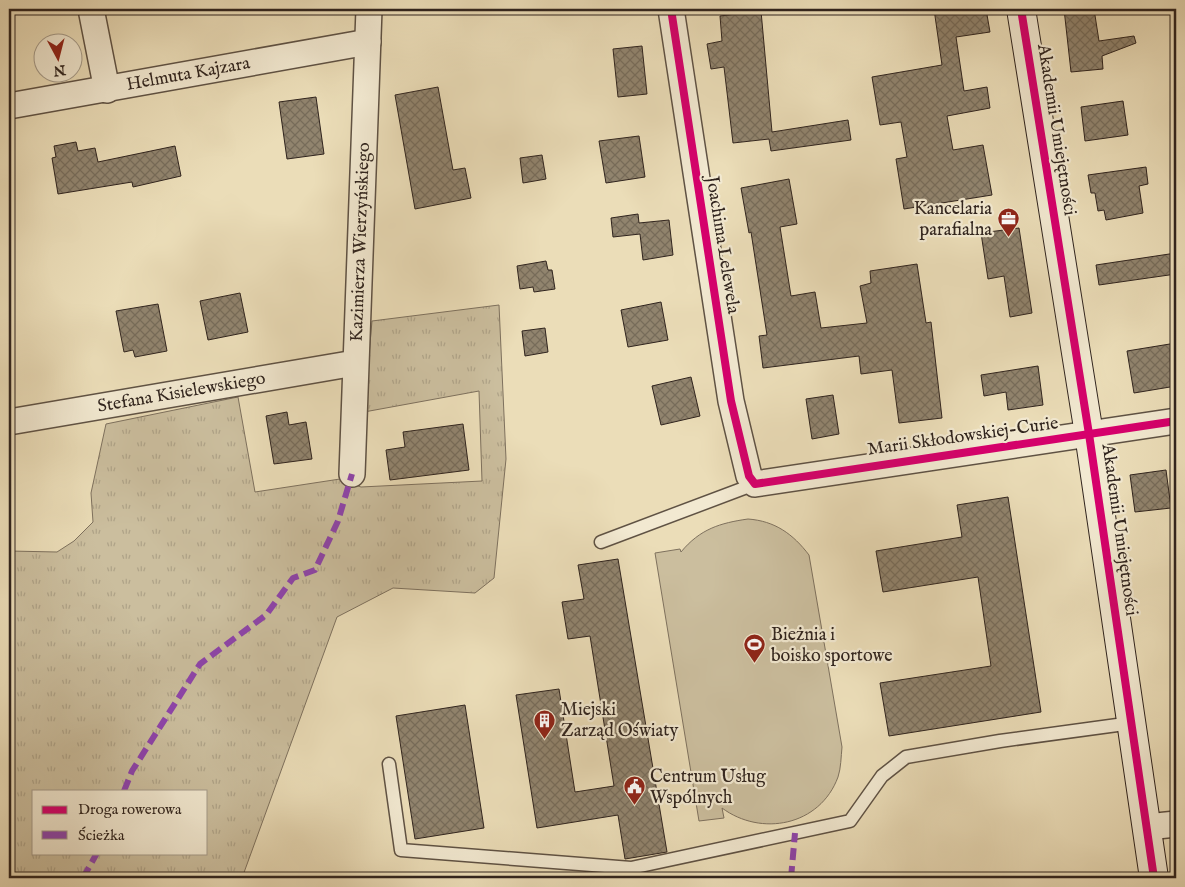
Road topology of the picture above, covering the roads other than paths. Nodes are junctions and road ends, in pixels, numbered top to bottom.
1 (92, 9) edge
2 (369, 9) edge
3 (672, 9) edge
4 (1021, 9) edge
5 (368, 42) junction
6 (107, 90) junction
7 (9, 106) edge
8 (355, 363) junction
9 (1176, 421) edge
10 (9, 422) edge
11 (1089, 434) junction
12 (352, 474) dead end
13 (755, 484) junction
14 (601, 542) dead end
15 (1132, 723) junction
16 (389, 764) dead end
17 (1176, 824) edge
18 (1147, 827) junction
19 (1154, 878) edge

1 - 6 street
2 - 5 street, Kazimierza Wierzyńskiego
3 - 13 street, Joachima Lelewela
4 - 11 street, Akademii Umiejętności
5 - 6 street, Helmuta Kajzara
5 - 8 street, Kazimierza Wierzyńskiego
6 - 7 street, Helmuta Kajzara
8 - 10 street, Stefana Kisielewskiego
8 - 12 street, Kazimierza Wierzyńskiego
9 - 11 street, Marii Skłodowskiej-Curie
11 - 13 street, Marii Skłodowskiej-Curie
11 - 15 street, Akademii Umiejętności
13 - 14 lane
15 - 16 lane
15 - 18 street, Akademii Umiejętności
17 - 18 street
18 - 19 street, Akademii Umiejętności

